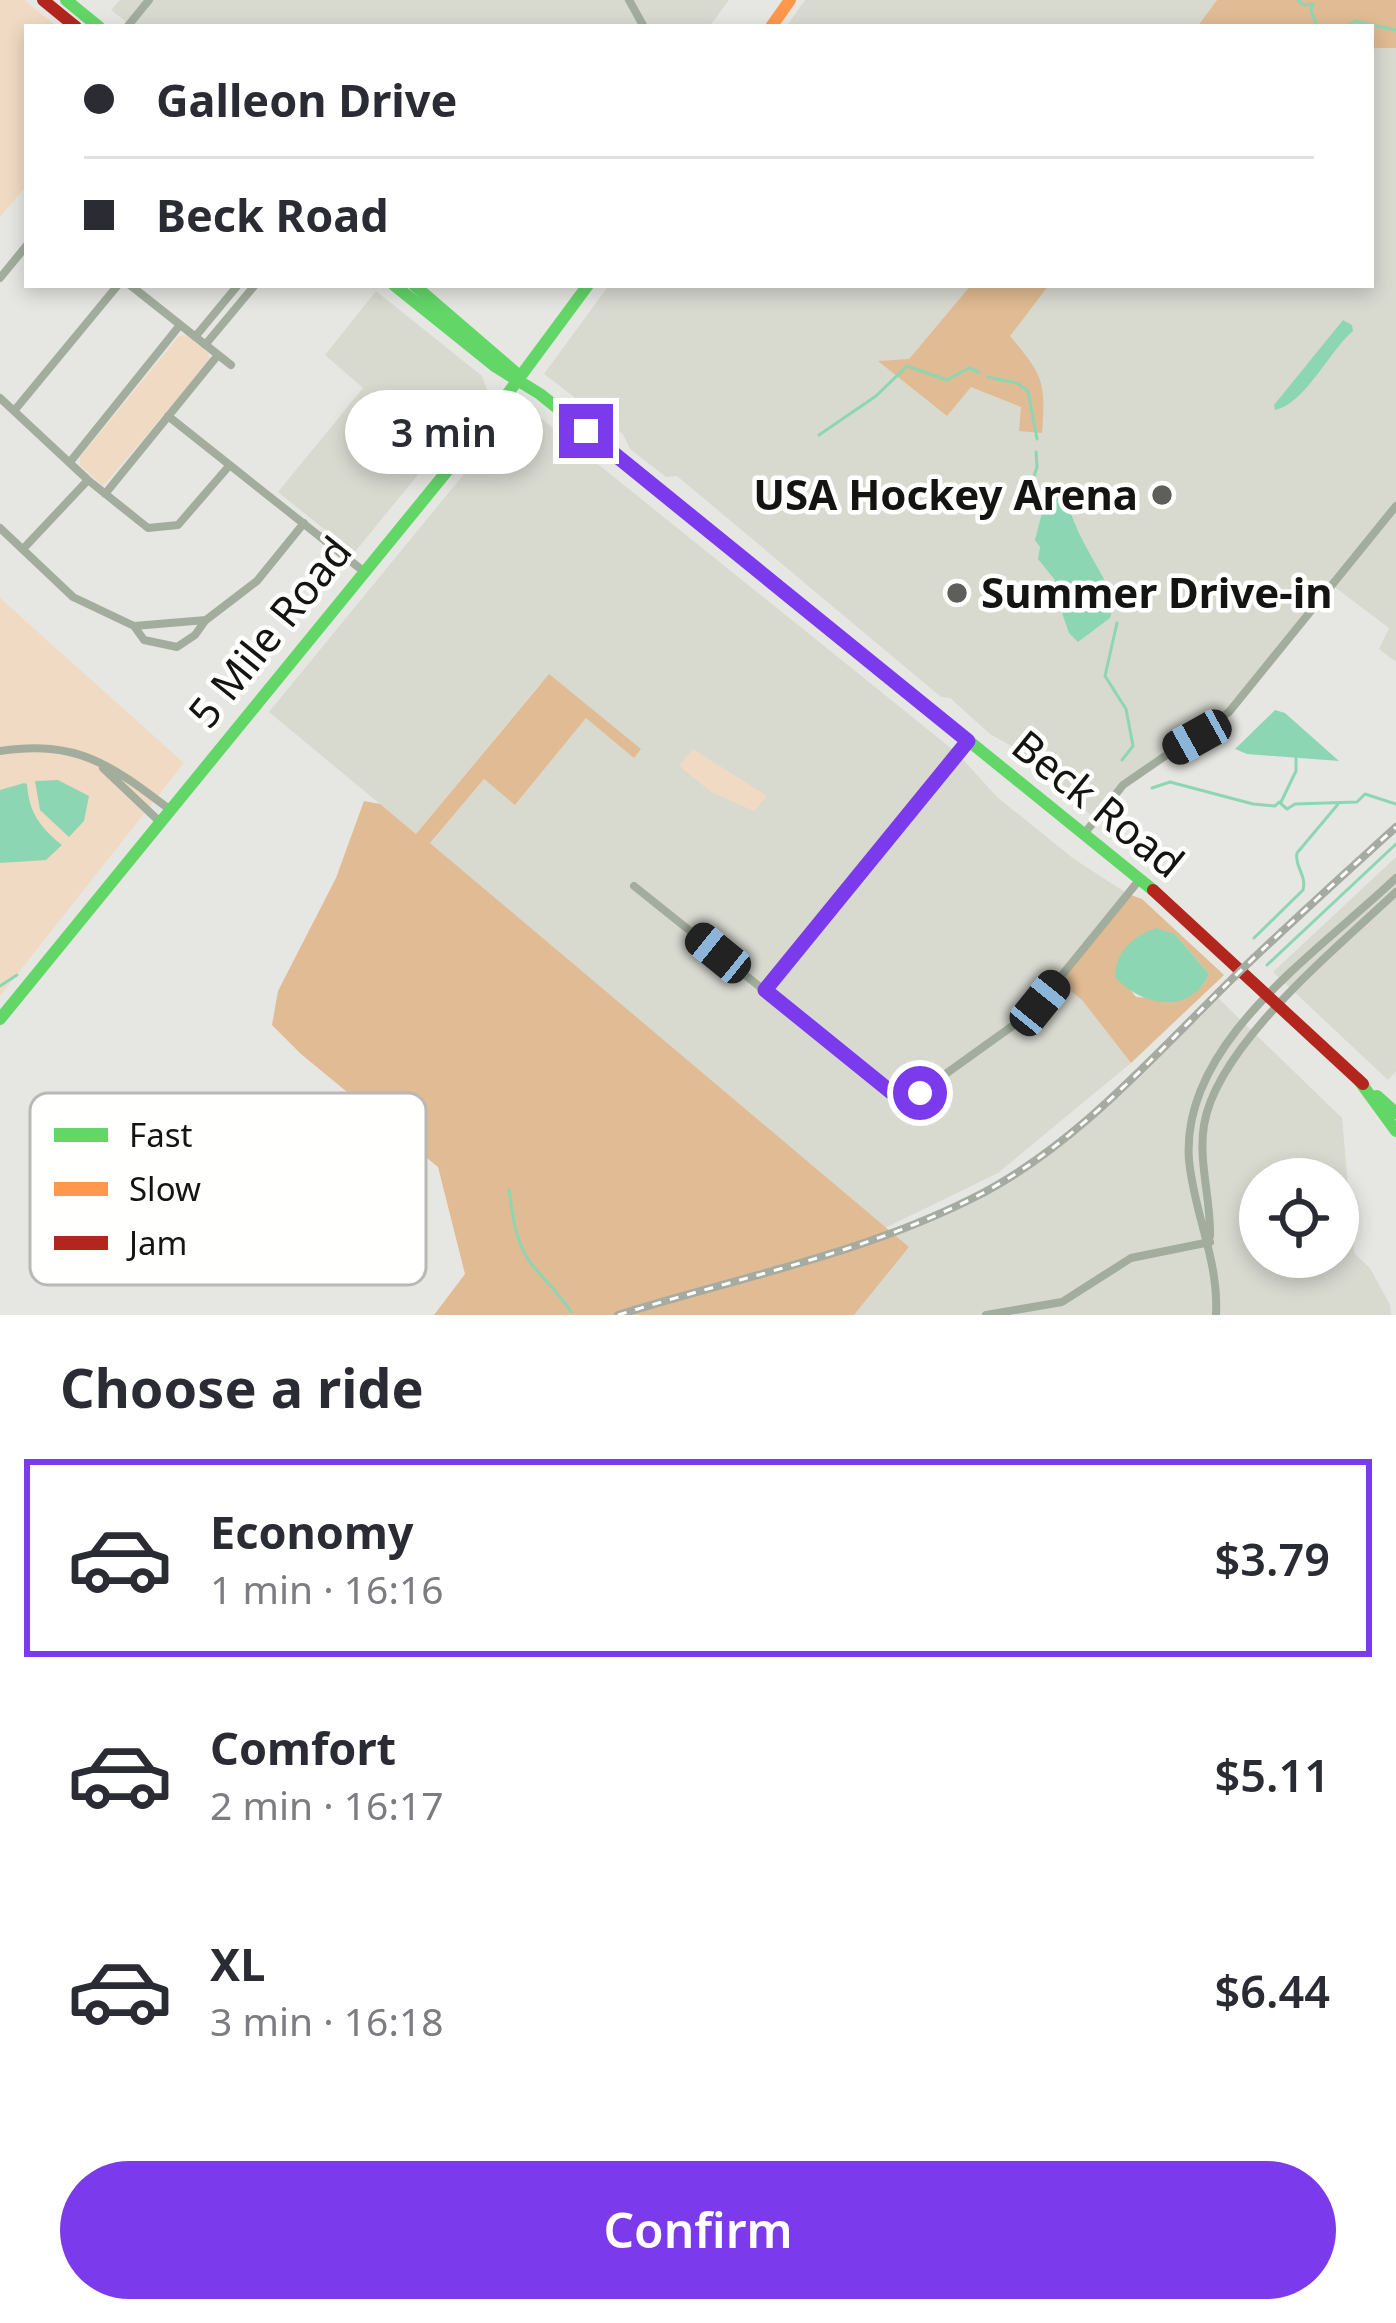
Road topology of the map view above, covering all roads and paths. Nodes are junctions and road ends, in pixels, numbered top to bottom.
1 (43, 0) edge
2 (65, 0) edge
3 (149, 0) edge
4 (72, 24) edge
5 (95, 24) edge
6 (130, 24) edge
7 (24, 249) edge
8 (0, 278) edge
9 (116, 288) edge
10 (134, 288) edge
11 (236, 288) edge
12 (252, 288) edge
13 (398, 288) edge
14 (418, 288) edge
15 (586, 288) edge
16 (180, 325) junction
17 (195, 337) junction
18 (205, 345) junction
19 (218, 355) junction
20 (231, 365) dead end
21 (521, 380) junction
22 (0, 398) edge
23 (14, 411) junction
24 (168, 416) junction
25 (70, 462) junction
26 (229, 466) junction
27 (88, 480) junction
28 (105, 494) junction
29 (1396, 506) edge
30 (304, 523) junction
31 (0, 528) edge
32 (23, 549) junction
33 (362, 570) junction
34 (206, 620) junction
35 (134, 626) junction
36 (968, 741) junction
37 (0, 751) edge
38 (102, 766) junction
39 (170, 809) junction
40 (160, 822) junction
41 (1084, 834) junction
42 (1396, 878) edge
43 (1140, 879) junction
44 (634, 886) dead end
45 (1396, 892) edge
46 (765, 990) junction
47 (1275, 1000) junction
48 (0, 1019) edge
49 (1230, 1040) junction
50 (1240, 1048) junction
51 (1358, 1079) junction
52 (1394, 1108) edge
53 (1396, 1131) edge
54 (1210, 1242) junction
55 (986, 1315) edge
56 (1216, 1315) edge

1 - 4 main road
2 - 5 main road
3 - 6 street
7 - 8 street
9 - 23 street
10 - 16 street
11 - 17 street
12 - 18 street
13 - 21 main road, Beck Road
14 - 21 main road, Beck Road
15 - 21 main road, 5 Mile Road
16 - 17 street
16 - 25 street
17 - 18 street
18 - 19 street
19 - 20 street
19 - 24 street
21 - 33 main road, 5 Mile Road
21 - 36 main road, Beck Road
22 - 23 street
23 - 25 street
24 - 26 street
24 - 28 street
25 - 27 street
26 - 28 street
26 - 30 street
27 - 28 street
27 - 32 street
29 - 41 street
30 - 33 street
30 - 34 street
31 - 32 street
32 - 35 street
33 - 39 main road, 5 Mile Road
34 - 35 street
34 - 35 street
36 - 41 main road, Beck Road
36 - 46 street
37 - 38 street
38 - 39 street
38 - 40 street
39 - 40 main road, 5 Mile Road
40 - 48 main road, 5 Mile Road
41 - 43 main road, Beck Road
42 - 47 street
43 - 46 street
43 - 47 main road, Beck Road
44 - 46 street
45 - 47 street
47 - 49 street
47 - 50 street
47 - 51 main road, Beck Road
49 - 50 street
49 - 54 street
50 - 54 street
51 - 52 main road, Beck Road
51 - 53 main road
54 - 55 street
54 - 56 street

